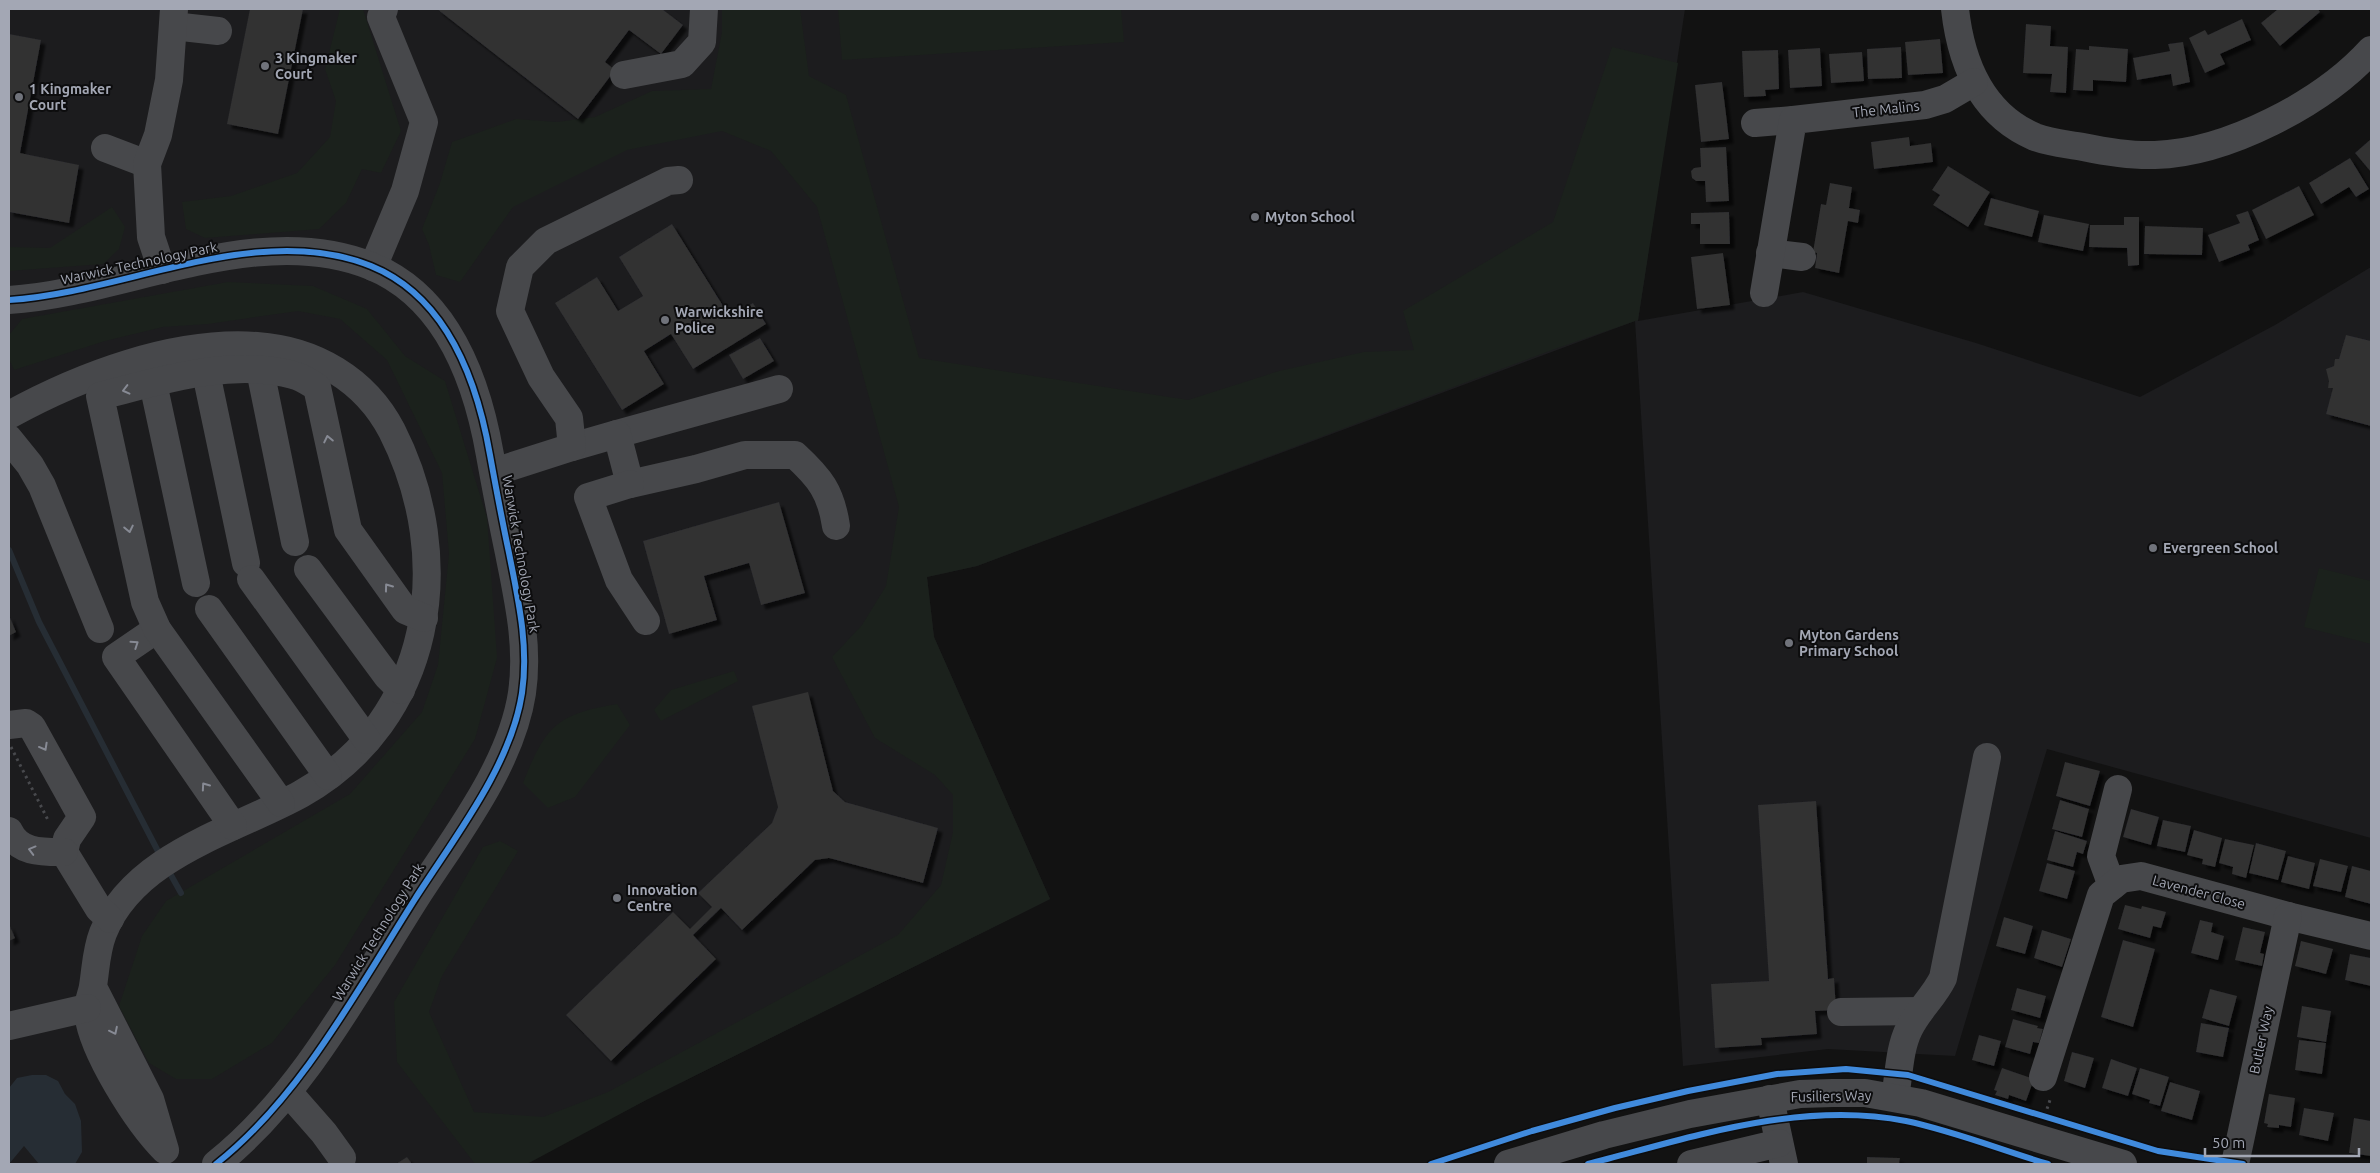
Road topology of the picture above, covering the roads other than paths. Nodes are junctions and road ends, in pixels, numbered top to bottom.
1 (384, 9) edge
2 (704, 9) edge
3 (1955, 9) edge
4 (173, 17) edge
5 (218, 31) dead end
6 (2371, 50) edge
7 (624, 74) dead end
8 (1974, 82) junction
9 (1792, 120) junction
10 (1755, 123) dead end
11 (105, 148) dead end
12 (147, 164) junction
13 (679, 180) dead end
14 (1770, 253) junction
15 (1802, 258) dead end
16 (373, 267) junction
17 (162, 270) junction
18 (1764, 292) dead end
19 (9, 300) edge
20 (260, 370) junction
21 (206, 373) junction
22 (153, 383) junction
23 (779, 390) dead end
24 (9, 415) edge
25 (617, 434) junction
26 (9, 439) edge
27 (572, 447) junction
28 (494, 472) junction
29 (630, 484) junction
30 (836, 526) dead end
31 (295, 542) dead end
32 (308, 569) dead end
33 (196, 583) dead end
34 (209, 609) dead end
35 (424, 618) junction
36 (646, 621) dead end
37 (100, 629) dead end
38 (157, 629) junction
39 (401, 690) junction
40 (9, 725) edge
41 (367, 740) junction
42 (1987, 757) dead end
43 (328, 776) junction
44 (2118, 789) dead end
45 (281, 803) junction
46 (233, 826) junction
47 (9, 830) edge
48 (64, 852) junction
49 (2112, 886) junction
50 (2288, 916) junction
51 (110, 919) junction
52 (2371, 936) edge
53 (90, 998) junction
54 (1920, 1011) junction
55 (1841, 1012) dead end
56 (9, 1026) edge
57 (2043, 1078) dead end
58 (288, 1092) junction
59 (1895, 1097) junction
60 (1770, 1099) junction
61 (1781, 1153) edge
62 (169, 1157) edge
63 (342, 1158) dead end
64 (216, 1164) edge
65 (1508, 1164) edge
66 (1691, 1164) edge
67 (2122, 1164) edge
68 (2235, 1164) edge

1 - 16 street
2 - 7 street
3 - 8 street
4 - 5 street
4 - 12 street
6 - 8 street
8 - 9 street, The Malins
9 - 10 street, The Malins
9 - 14 street
11 - 12 street
12 - 17 street
13 - 27 street
14 - 15 street
14 - 18 street
16 - 17 street, Warwick Technology Park
16 - 28 street, Warwick Technology Park
17 - 19 street, Warwick Technology Park
20 - 21 street
20 - 31 street
35 -> 20 street
21 - 22 street
21 - 41 street
22 - 33 street
22 -> 38 street
23 - 25 street
24 - 35 street
25 - 27 street
25 - 29 street
26 - 37 street
27 - 28 street
28 - 58 street, Warwick Technology Park
29 - 30 street
29 - 36 street
32 - 39 street
34 - 43 street
35 - 39 street
38 - 45 street
46 -> 38 street
39 - 41 street
40 -> 48 street
41 - 43 street
42 - 54 street
43 - 45 street
44 - 49 street
45 - 46 street
46 - 51 street
48 -> 47 street
48 - 51 street
49 - 50 street, Lavender Close
49 - 57 street
50 - 52 street, Lavender Close
50 - 68 street, Butler Way
51 - 53 street
53 - 56 street
53 - 62 street
54 - 55 street
54 - 59 street
58 - 63 street
58 - 64 street, Warwick Technology Park
59 - 60 street, Fusiliers Way
59 - 67 street, Fusiliers Way
60 - 61 street
60 - 65 street, Fusiliers Way
61 - 66 street

